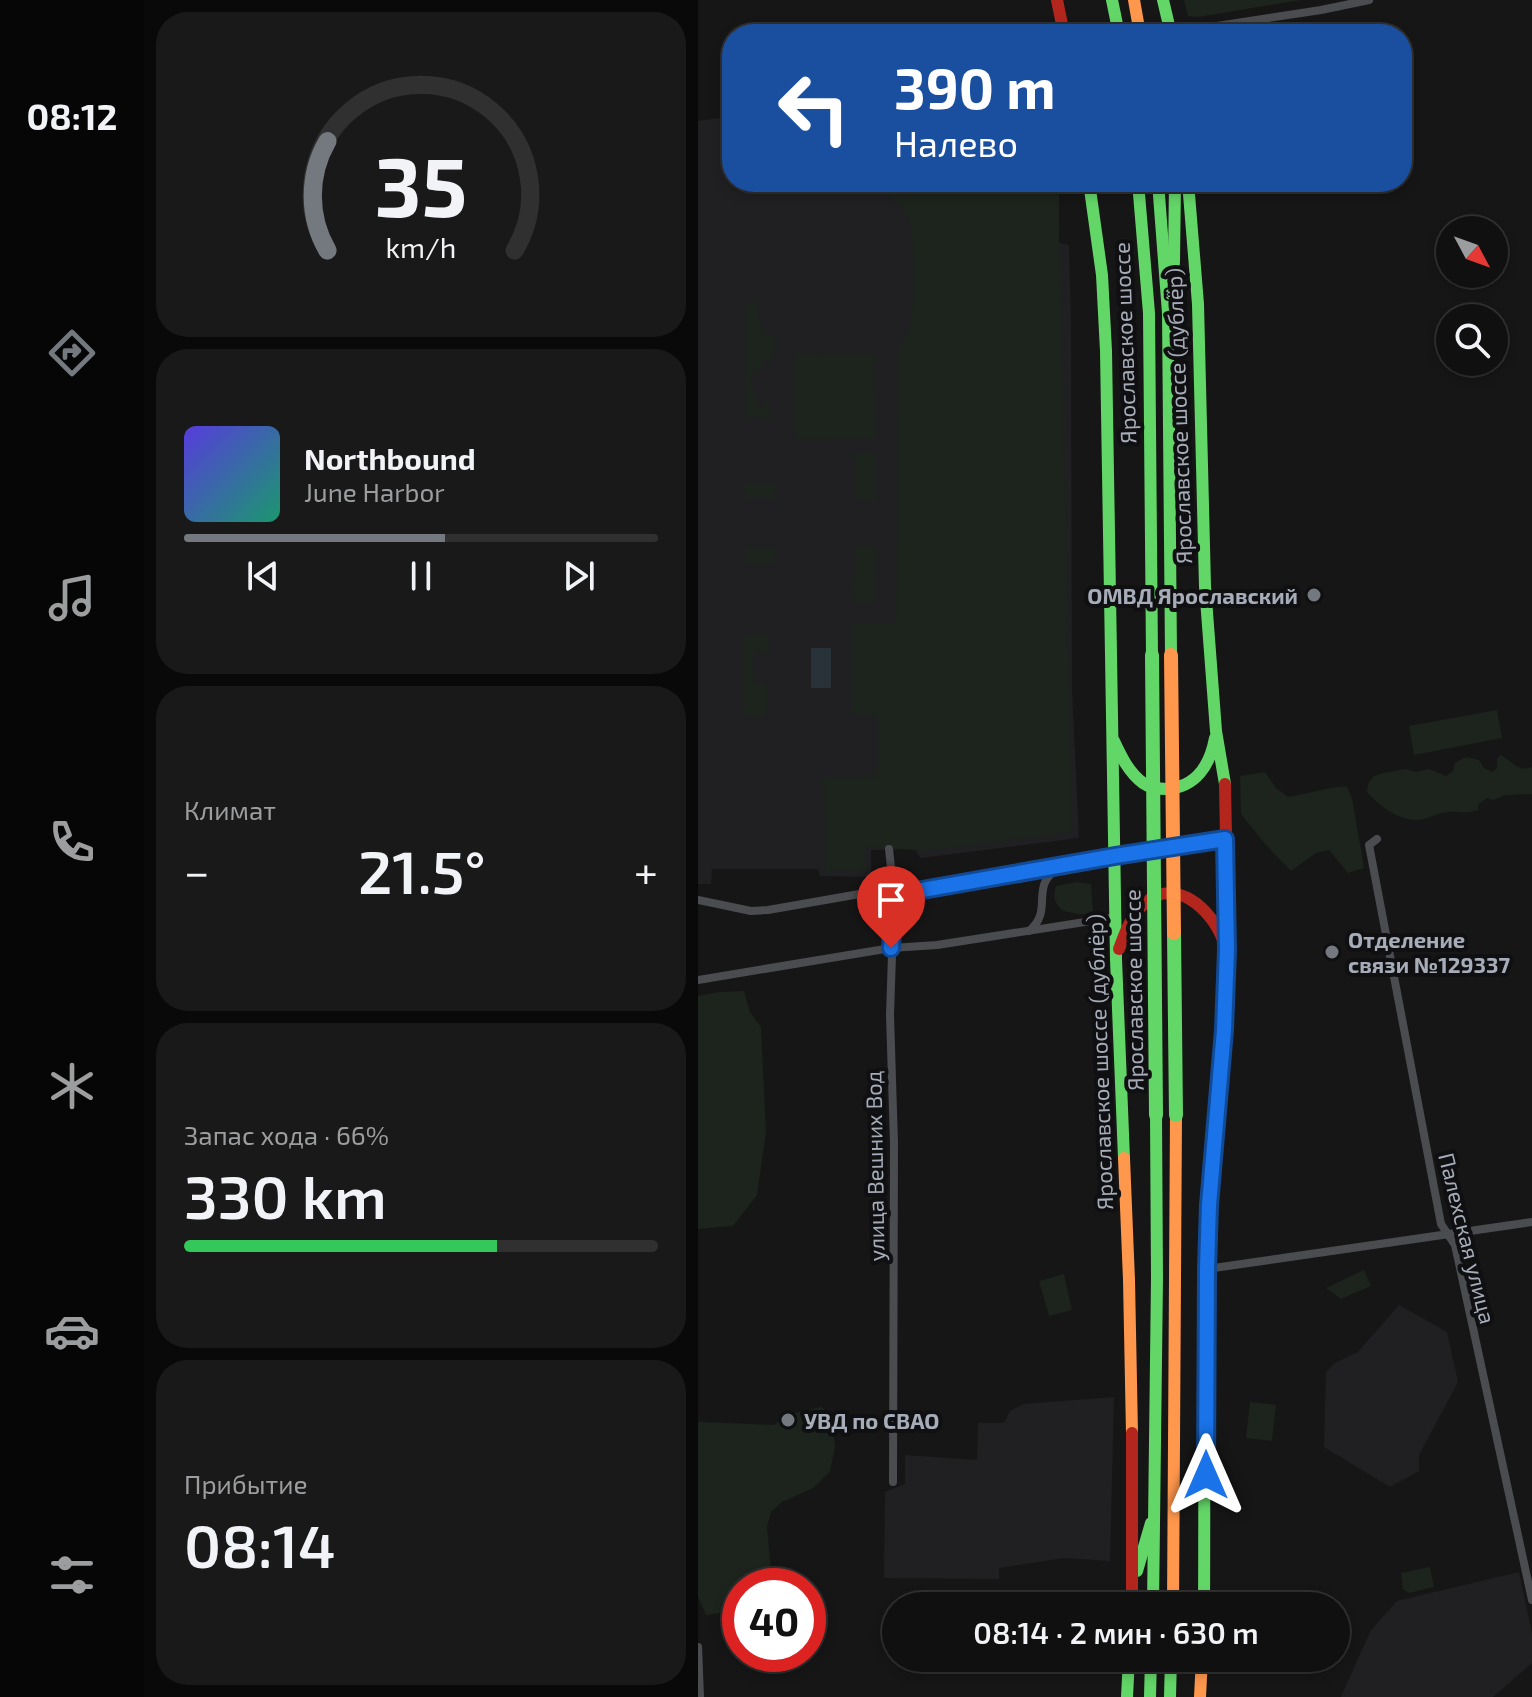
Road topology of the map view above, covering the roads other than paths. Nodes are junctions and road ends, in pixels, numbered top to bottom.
1 (1057, 0) edge
2 (1112, 0) edge
3 (1134, 0) edge
4 (1163, 0) edge
5 (1369, 0) edge
6 (1062, 24) edge
7 (1117, 24) edge
8 (1138, 24) edge
9 (1169, 24) edge
10 (1230, 24) edge
11 (1090, 192) edge
12 (1139, 192) edge
13 (1159, 192) edge
14 (1175, 192) edge
15 (1189, 192) edge
16 (1168, 313) junction
17 (1111, 730) junction
18 (1216, 731) junction
19 (1225, 839) junction
20 (1377, 839) dead end
21 (889, 849) dead end
22 (1115, 856) junction
23 (1064, 865) junction
24 (894, 895) junction
25 (698, 900) edge
26 (1117, 917) junction
27 (1028, 932) junction
28 (891, 948) junction
29 (1227, 950) junction
30 (1116, 959) junction
31 (698, 980) edge
32 (1532, 1222) edge
33 (1448, 1234) junction
34 (1207, 1269) junction
35 (893, 1482) dead end
36 (1155, 1509) junction
37 (1133, 1586) junction
38 (1133, 1592) edge
39 (1153, 1592) edge
40 (1173, 1592) edge
41 (1204, 1592) edge
42 (1532, 1600) edge
43 (698, 1647) edge
44 (1128, 1672) edge
45 (1151, 1672) edge
46 (1171, 1672) edge
47 (1201, 1672) edge
48 (700, 1697) edge
49 (1127, 1697) edge
50 (1150, 1697) edge
51 (1170, 1697) edge
52 (1200, 1697) edge

1 - 6 street
2 - 7 street
3 - 8 street
4 - 9 street
5 - 10 street
11 - 17 street, Ярославское шоссе (дублёр)
12 - 36 street, Ярославское шоссе, bridge
13 - 16 street, Ярославское шоссе
14 - 16 street
15 - 18 street, Ярославское шоссе (дублёр)
16 - 40 street, Ярославское шоссе, bridge
17 - 18 street
17 - 22 street, Ярославское шоссе (дублёр)
18 - 19 street, Ярославское шоссе (дублёр)
19 - 22 street
19 - 29 street, Ярославское шоссе (дублёр)
20 - 33 street, Палехская улица
21 - 24 street, улица Вешних Вод
22 - 23 street
22 - 26 street, Ярославское шоссе (дублёр)
23 - 24 street
23 - 27 street
24 - 25 street
24 - 28 street, улица Вешних Вод
26 - 27 street
26 - 30 street, Ярославское шоссе (дублёр)
27 - 28 street
28 - 31 street
28 - 35 street, улица Вешних Вод
29 - 30 street
29 - 34 street, Ярославское шоссе (дублёр)
30 - 37 street, Ярославское шоссе (дублёр)
32 - 33 street
33 - 34 street
33 - 42 street, Палехская улица
34 - 41 street, Ярославское шоссе (дублёр)
36 - 37 street
36 - 39 street, Ярославское шоссе
37 - 38 street, Ярославское шоссе (дублёр)
43 - 48 street
44 - 49 street
45 - 50 street
46 - 51 street
47 - 52 street

